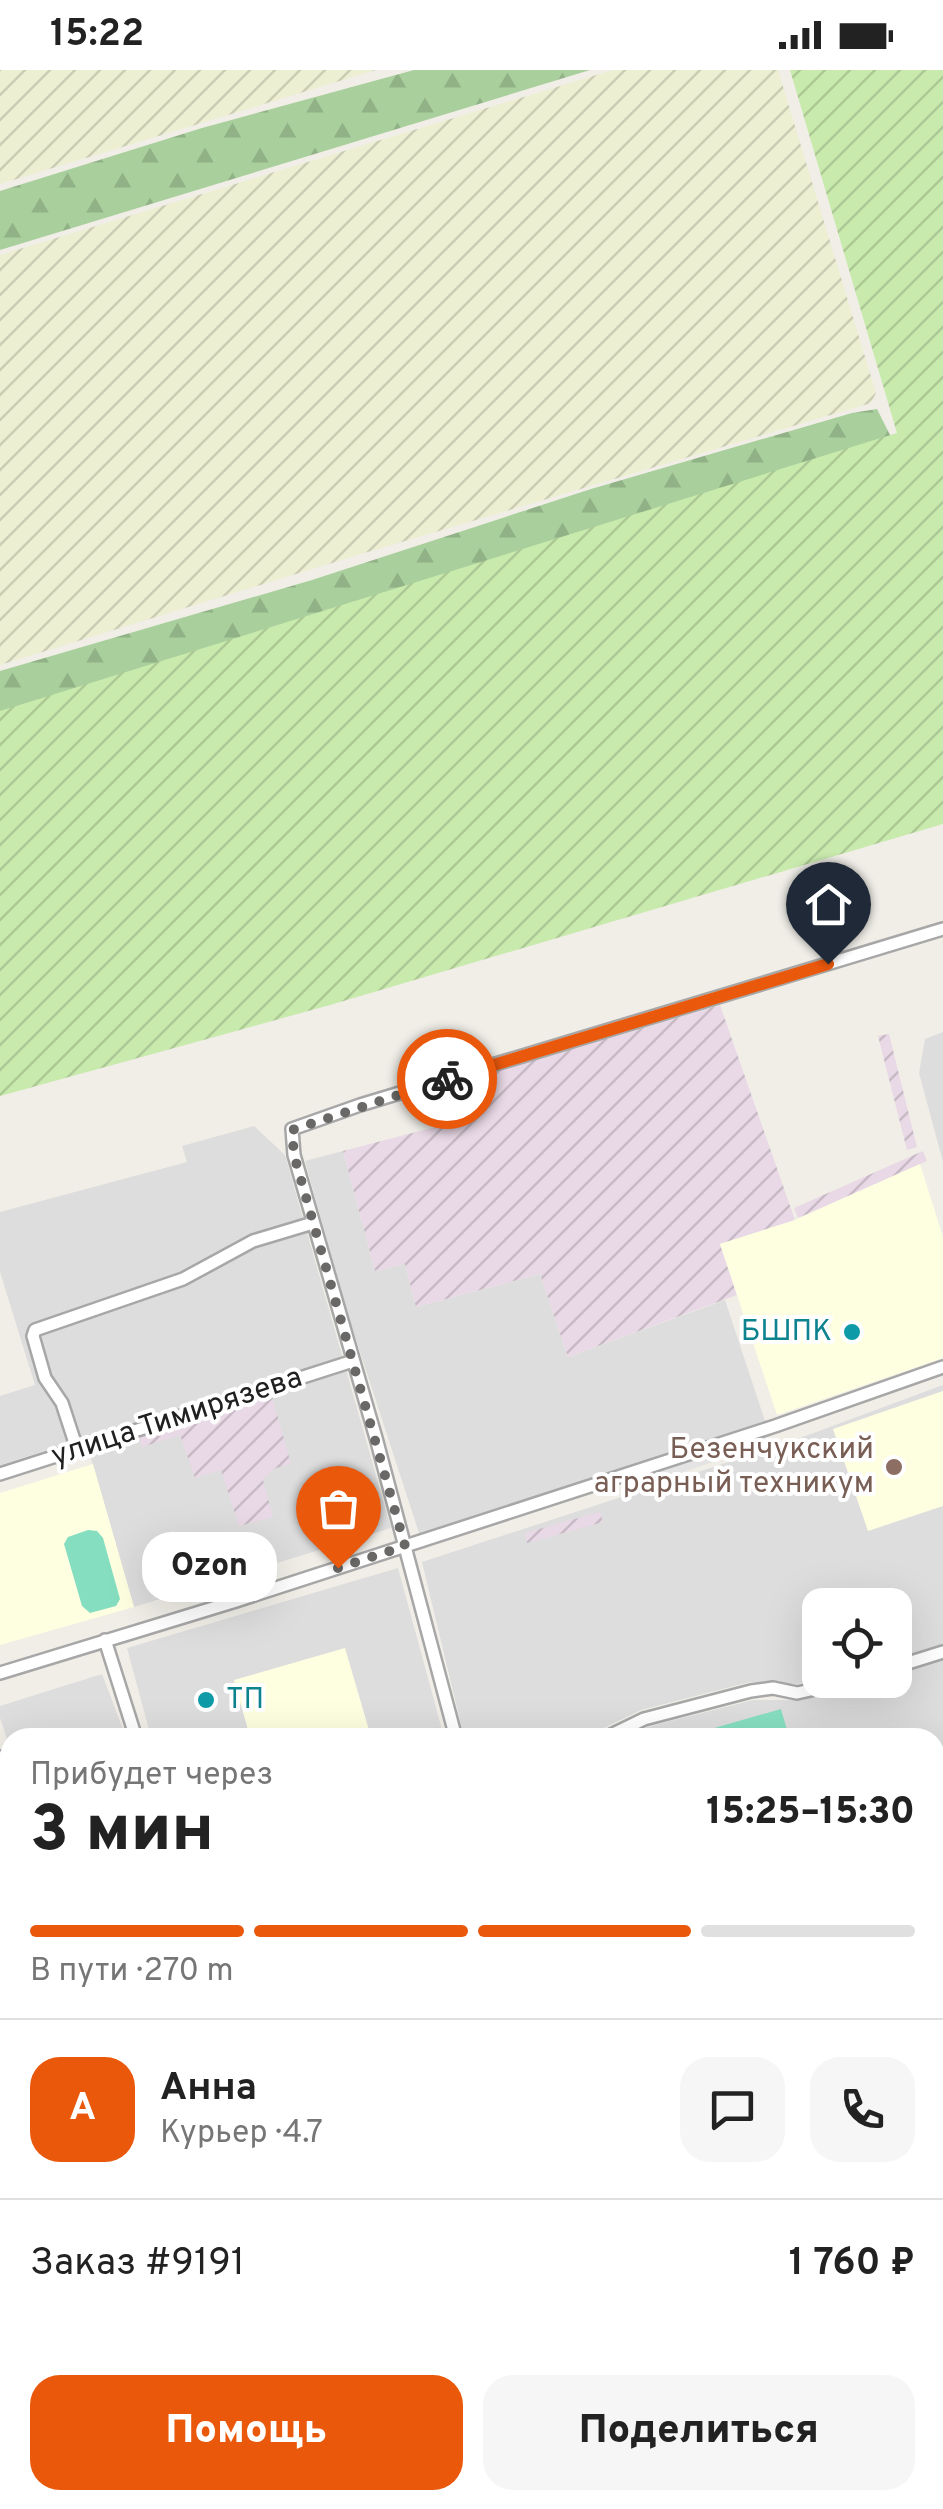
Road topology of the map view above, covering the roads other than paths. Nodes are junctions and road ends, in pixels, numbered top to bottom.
1 (943, 929) edge
2 (313, 1223) junction
3 (353, 1361) junction
4 (943, 1366) edge
5 (77, 1450) junction
6 (0, 1474) edge
7 (405, 1546) junction
8 (105, 1640) junction
9 (943, 1652) edge
10 (912, 1662) edge
11 (0, 1673) edge
12 (802, 1692) edge
13 (133, 1728) edge
14 (453, 1728) edge
15 (626, 1728) edge

1 - 2 street
2 - 3 street
2 - 5 street
3 - 5 street, улица Тимирязева
3 - 7 street
4 - 7 street
5 - 6 street, улица Тимирязева
7 - 8 street
7 - 14 street
8 - 11 street
8 - 13 street
9 - 10 street
12 - 15 street

